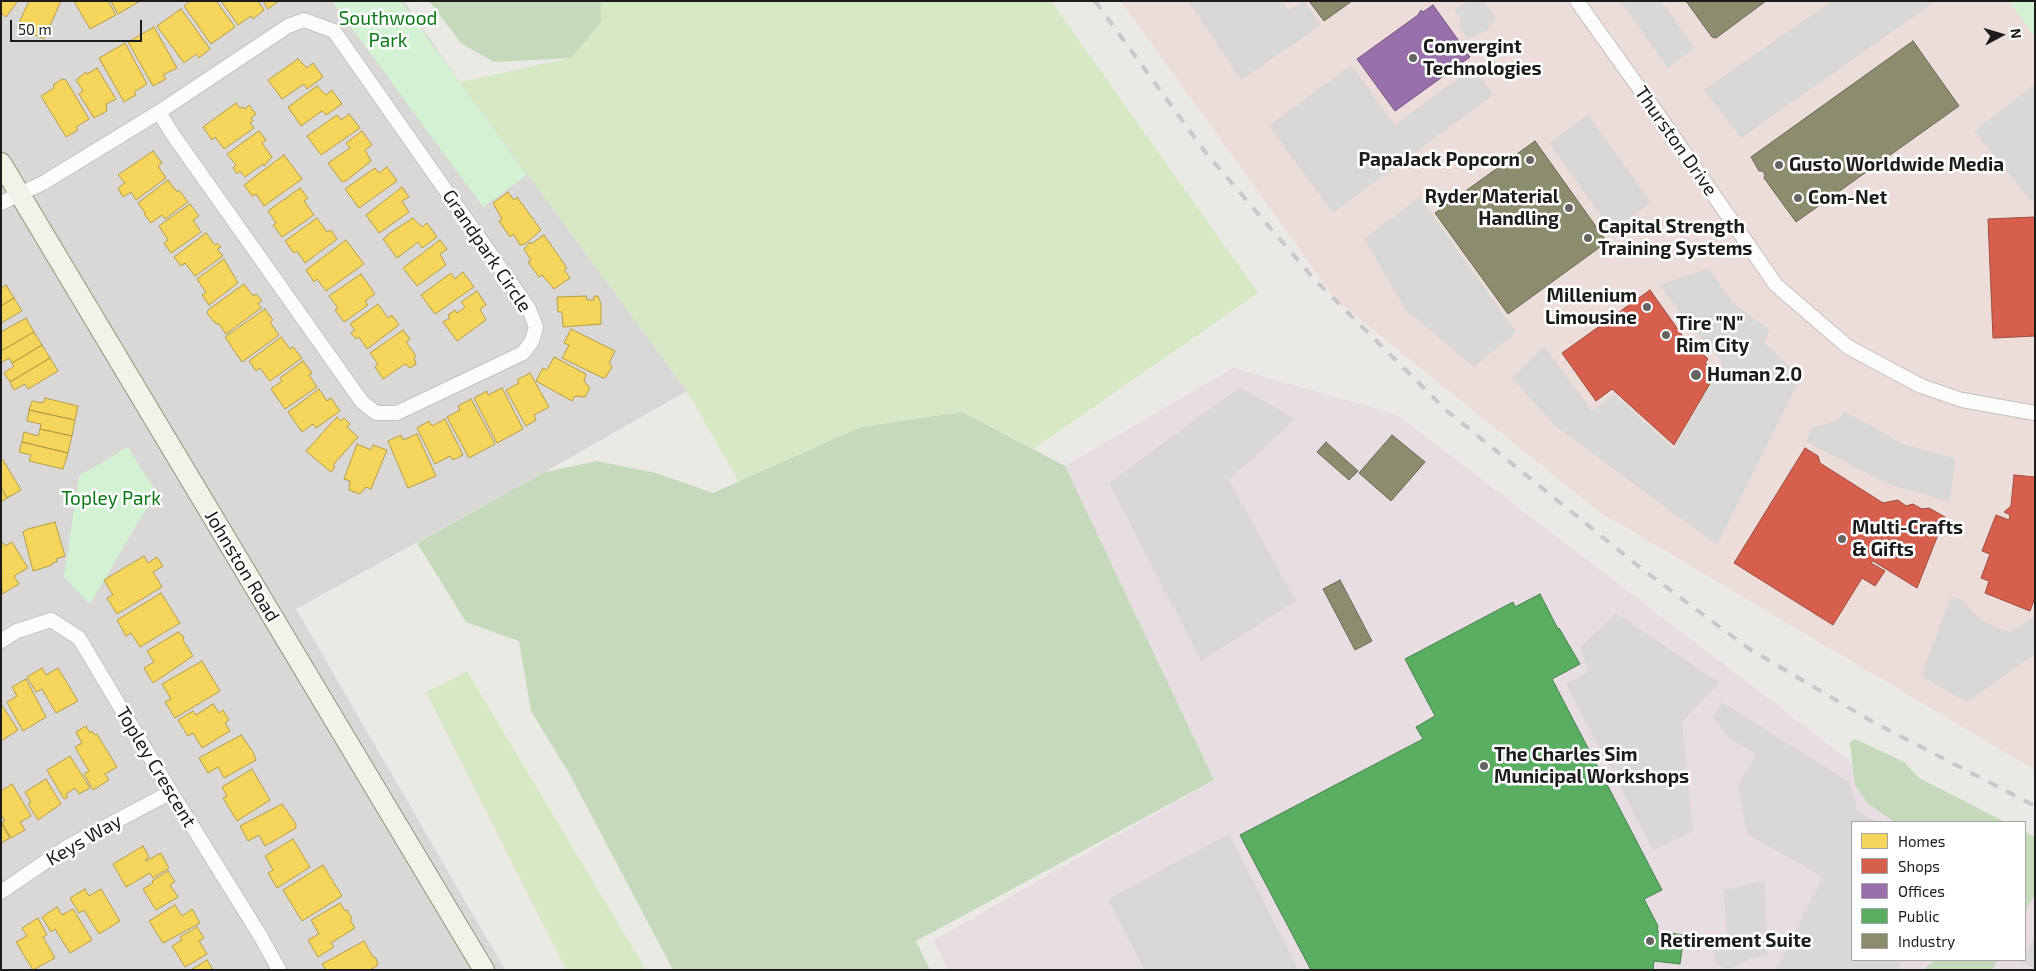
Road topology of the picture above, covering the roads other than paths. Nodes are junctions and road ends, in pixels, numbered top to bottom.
1 (1576, 1) edge
2 (159, 112) junction
3 (1, 163) edge
4 (21, 194) junction
5 (1, 203) edge
6 (2035, 414) edge
7 (1, 641) edge
8 (171, 792) junction
9 (1, 892) edge
10 (279, 970) edge
11 (484, 970) edge

1 - 6 street, Thurston Drive
2 - 2 street, Grandpark Circle
2 - 4 street, Grandpark Circle
3 - 4 street, Johnston Road
4 - 5 street, Grandpark Circle
4 - 11 street, Johnston Road
7 - 8 street, Topley Crescent
8 - 9 street, Keys Way
8 - 10 street, Topley Crescent

